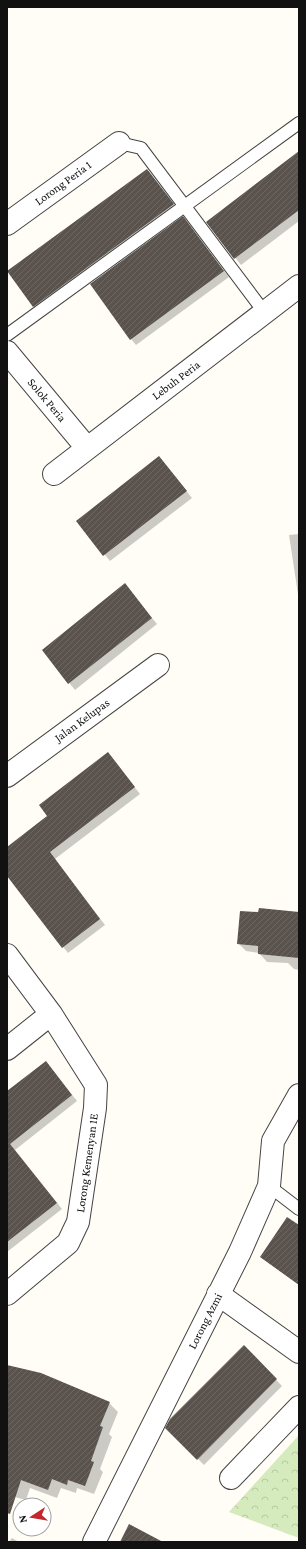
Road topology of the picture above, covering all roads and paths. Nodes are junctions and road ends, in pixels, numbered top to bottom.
1 (299, 123) edge
2 (119, 142) joint
3 (185, 206) junction
4 (7, 224) edge
5 (299, 286) edge
6 (265, 313) junction
7 (7, 335) edge
8 (7, 352) edge
9 (87, 448) junction
10 (54, 474) dead end
11 (158, 665) dead end
12 (7, 776) edge
13 (7, 955) edge
14 (51, 1014) junction
15 (7, 1049) edge
16 (299, 1095) edge
17 (269, 1186) junction
18 (299, 1209) edge
19 (7, 1294) edge
20 (218, 1294) junction
21 (299, 1352) edge
22 (299, 1407) edge
23 (231, 1478) dead end
24 (94, 1542) edge

1 - 3 lane
2 - 3 lane
2 - 4 street, Lorong Peria 1
3 - 6 lane
3 - 7 lane
5 - 6 street, Lebuh Peria
6 - 9 street, Lebuh Peria
8 - 9 street, Solok Peria
9 - 10 street, Lebuh Peria
11 - 12 street, Jalan Kelupas
13 - 14 street, Lorong Kemenyan 1E
14 - 15 street
14 - 19 street, Lorong Kemenyan 1E
16 - 17 street, Lorong Azmi
17 - 18 lane
17 - 20 street, Lorong Azmi
20 - 21 street
20 - 24 street, Lorong Azmi
22 - 23 street

